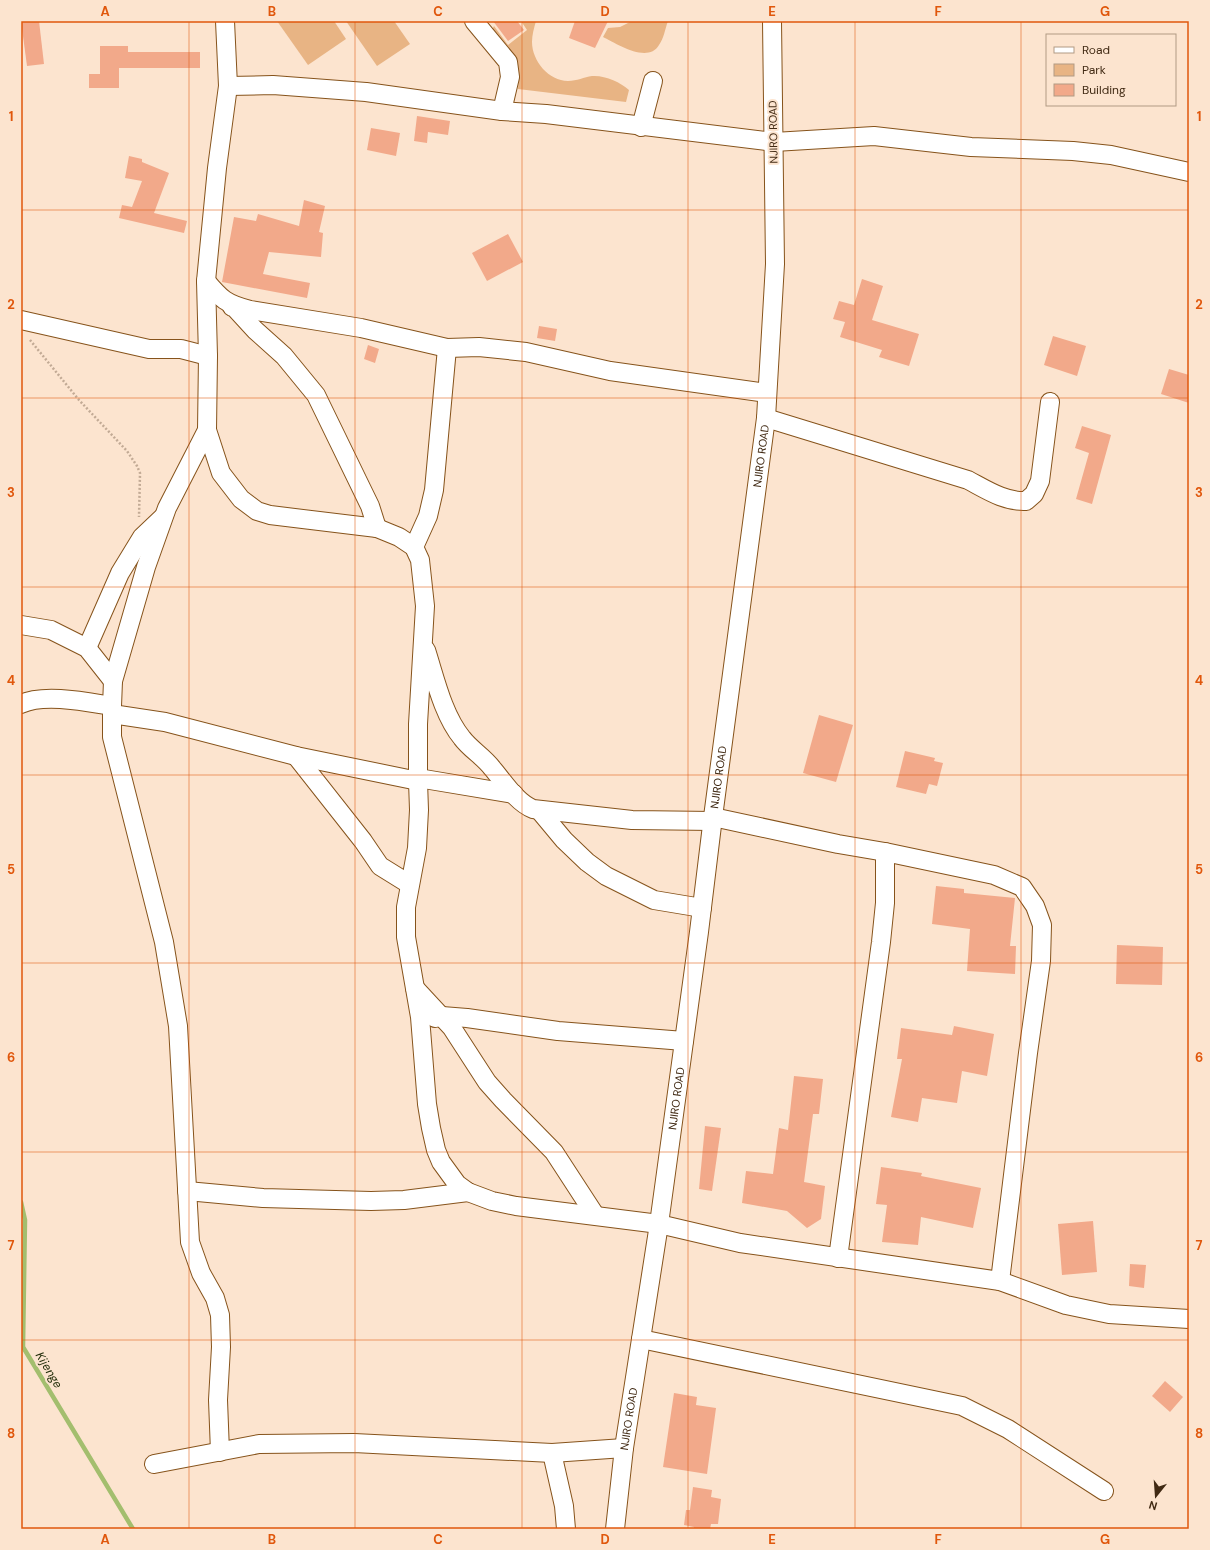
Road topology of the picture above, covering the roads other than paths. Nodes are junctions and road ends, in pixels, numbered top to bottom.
1 (224, 21) edge
2 (474, 21) edge
3 (772, 21) edge
4 (653, 81) dead end
5 (228, 86) junction
6 (502, 111) junction
7 (641, 127) junction
8 (774, 142) junction
9 (1189, 172) edge
10 (206, 281) junction
11 (233, 306) junction
12 (21, 320) edge
13 (206, 320) junction
14 (447, 348) junction
15 (208, 356) junction
16 (766, 393) junction
17 (1050, 402) dead end
18 (766, 418) junction
19 (206, 430) junction
20 (165, 514) junction
21 (377, 528) junction
22 (414, 548) junction
23 (21, 625) edge
24 (423, 641) junction
25 (87, 648) junction
26 (114, 681) junction
27 (21, 704) edge
28 (112, 710) junction
29 (296, 756) junction
30 (418, 780) junction
31 (514, 794) junction
32 (539, 810) junction
33 (713, 819) junction
34 (885, 852) junction
35 (409, 884) junction
36 (702, 908) junction
37 (416, 988) junction
38 (442, 1016) junction
39 (420, 1028) junction
40 (684, 1042) junction
41 (187, 1190) junction
42 (468, 1192) junction
43 (595, 1215) junction
44 (659, 1224) junction
45 (838, 1258) junction
46 (1000, 1281) junction
47 (1189, 1318) edge
48 (641, 1339) junction
49 (624, 1448) junction
50 (220, 1452) junction
51 (552, 1453) junction
52 (154, 1464) dead end
53 (1104, 1491) dead end
54 (566, 1529) edge
55 (615, 1529) edge

1 - 5 street
2 - 6 street
3 - 8 street, NJIRO ROAD
4 - 7 street
5 - 6 street
5 - 10 street
6 - 7 street
7 - 8 street
8 - 9 street
8 - 16 street, NJIRO ROAD
10 - 11 street
10 - 13 street
11 - 13 street
11 - 14 street
11 - 21 street
12 - 15 street
13 - 15 street
14 - 16 street
14 - 22 street
15 - 19 street
16 - 18 street, NJIRO ROAD
17 - 18 street
18 - 33 street, NJIRO ROAD
19 - 20 street
19 - 21 street
20 - 25 street
20 - 26 street
21 - 22 street
22 - 24 street
23 - 25 street
24 - 30 street
24 - 31 street
25 - 26 street
26 - 28 street
27 - 28 street
28 - 29 street
28 - 41 street
29 - 30 street
29 - 35 street
30 - 31 street
30 - 35 street
31 - 32 street
32 - 33 street
32 - 36 street
33 - 34 street
33 - 36 street, NJIRO ROAD
34 - 45 street
34 - 46 street
35 - 37 street
36 - 40 street, NJIRO ROAD
37 - 38 street
37 - 39 street
38 - 39 street
38 - 40 street
38 - 43 street
39 - 42 street
40 - 44 street, NJIRO ROAD
41 - 42 street
41 - 50 street
42 - 43 street
43 - 44 street
44 - 45 street
44 - 48 street, NJIRO ROAD
45 - 46 street
46 - 47 street
48 - 49 street, NJIRO ROAD
48 - 53 street
49 - 51 street
49 - 55 street, NJIRO ROAD
50 - 51 street
50 - 52 street
51 - 54 street

